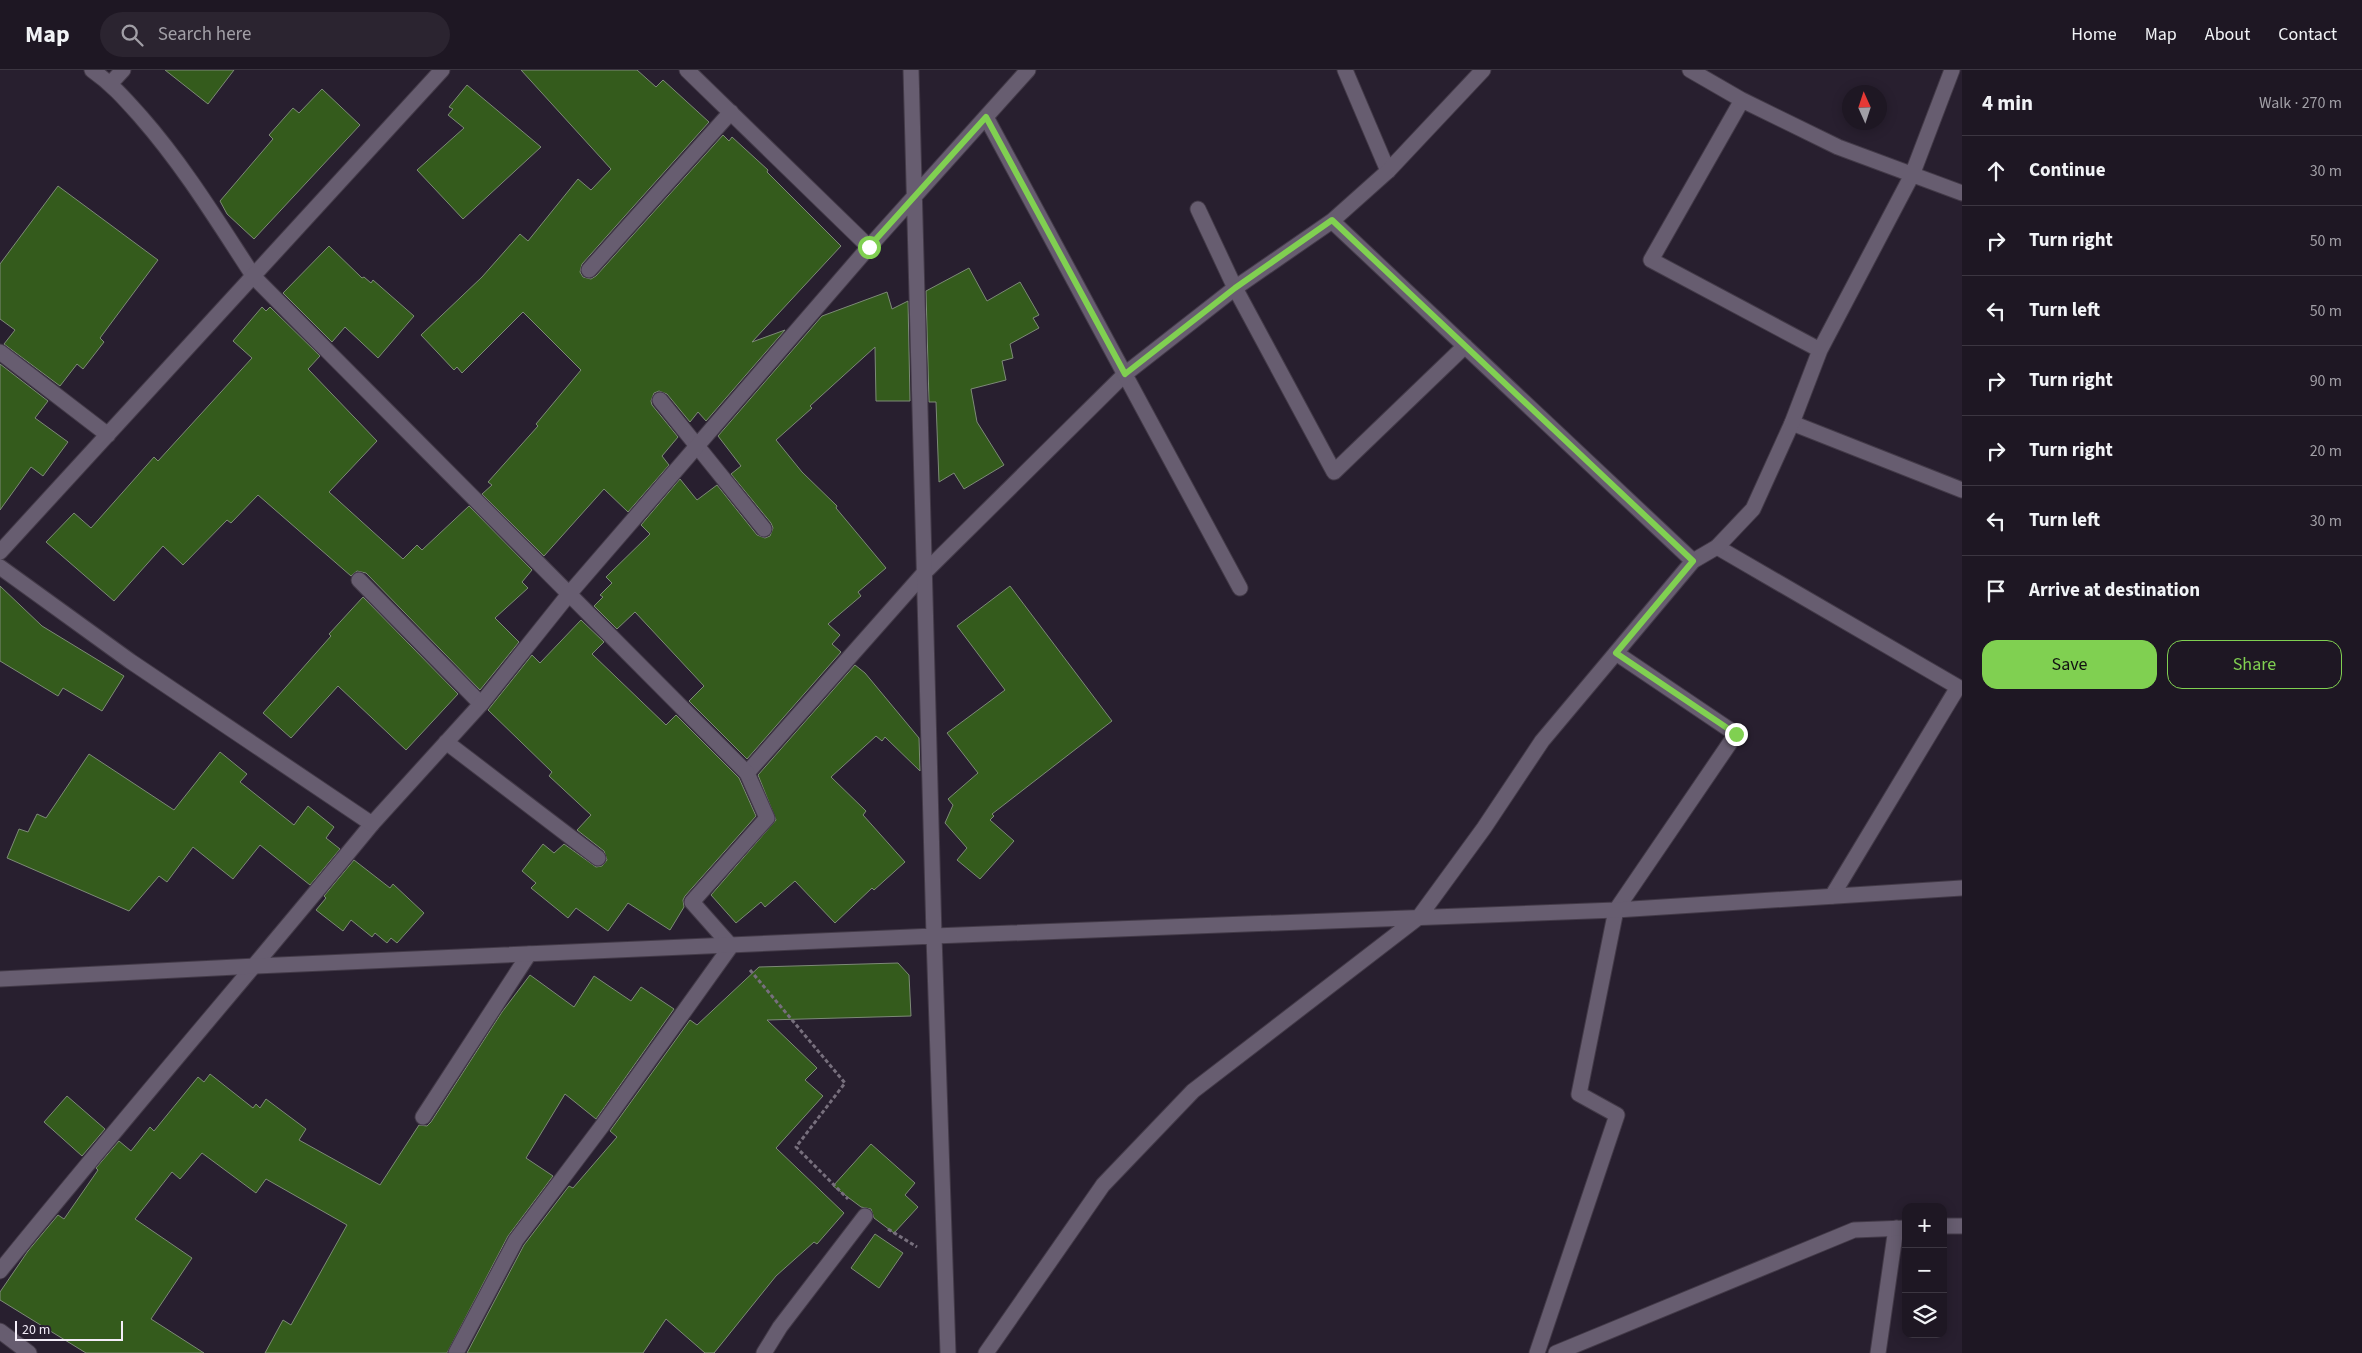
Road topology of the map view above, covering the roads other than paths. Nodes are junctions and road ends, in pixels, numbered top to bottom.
1 (92, 70) edge
2 (123, 70) edge
3 (442, 70) edge
4 (687, 70) edge
5 (910, 70) edge
6 (1028, 70) edge
7 (1345, 70) edge
8 (1483, 70) edge
9 (1690, 70) edge
10 (1952, 70) edge
11 (111, 83) junction
12 (1742, 100) junction
13 (731, 112) junction
14 (986, 117) junction
15 (1388, 171) junction
16 (1912, 175) junction
17 (1962, 193) edge
18 (915, 196) junction
19 (1198, 209) dead end
20 (1332, 220) junction
21 (869, 247) junction
22 (589, 270) dead end
23 (254, 277) junction
24 (1235, 288) junction
25 (1465, 346) junction
26 (1820, 350) junction
27 (0, 352) edge
28 (1125, 374) junction
29 (660, 400) dead end
30 (1792, 423) junction
31 (108, 435) junction
32 (696, 446) junction
33 (1962, 490) edge
34 (764, 529) dead end
35 (1716, 547) junction
36 (0, 552) edge
37 (1693, 561) junction
38 (0, 566) edge
39 (925, 572) junction
40 (359, 580) dead end
41 (1240, 588) dead end
42 (569, 594) junction
43 (1616, 653) junction
44 (481, 704) junction
45 (446, 742) junction
46 (747, 773) junction
47 (372, 824) junction
48 (598, 858) dead end
49 (1962, 888) edge
50 (1832, 896) junction
51 (1616, 910) junction
52 (1419, 918) junction
53 (934, 936) junction
54 (731, 946) junction
55 (528, 954) junction
56 (256, 966) junction
57 (0, 979) edge
58 (423, 1117) dead end
59 (865, 1216) road end
60 (1947, 1226) edge
61 (1962, 1226) edge
62 (1901, 1228) edge
63 (0, 1271) edge
64 (0, 1331) edge
65 (1575, 1349) edge
66 (29, 1353) edge
67 (456, 1353) edge
68 (764, 1353) edge
69 (948, 1353) edge
70 (986, 1353) edge
71 (1537, 1353) edge
72 (1556, 1353) edge
73 (1878, 1353) edge

1 - 11 street
2 - 11 street
3 - 23 street
4 - 13 street
5 - 18 street
6 - 14 street
7 - 15 street
8 - 15 street
9 - 12 street
10 - 16 street
11 - 23 street
12 - 16 street
12 - 26 street
13 - 21 street
13 - 22 street
14 - 18 street
14 - 28 street
15 - 20 street
16 - 17 street
16 - 26 street
18 - 21 street
18 - 39 street
19 - 24 street
20 - 24 street
20 - 25 street
21 - 32 street
23 - 31 street
23 - 42 street
24 - 25 street
24 - 28 street
25 - 37 street
26 - 30 street
27 - 31 street
28 - 39 street
28 - 41 street
29 - 32 street
30 - 33 street
30 - 35 street
31 - 36 street
32 - 34 street
32 - 42 street
35 - 37 street
35 - 50 street
37 - 43 street
38 - 47 street
39 - 46 street
39 - 53 street
40 - 44 street
42 - 44 street
42 - 46 street
43 - 51 street
43 - 52 street
44 - 45 street
45 - 47 street
45 - 48 street
46 - 54 street
47 - 56 street
49 - 50 street
50 - 51 street
51 - 52 street
51 - 71 street
52 - 53 street
52 - 70 street
53 - 54 street
53 - 69 street
54 - 55 street
54 - 67 street
55 - 56 street
55 - 58 street
56 - 57 street
56 - 63 street
59 - 68 street
60 - 61 street
62 - 65 street
62 - 73 street
64 - 66 street
65 - 72 street

